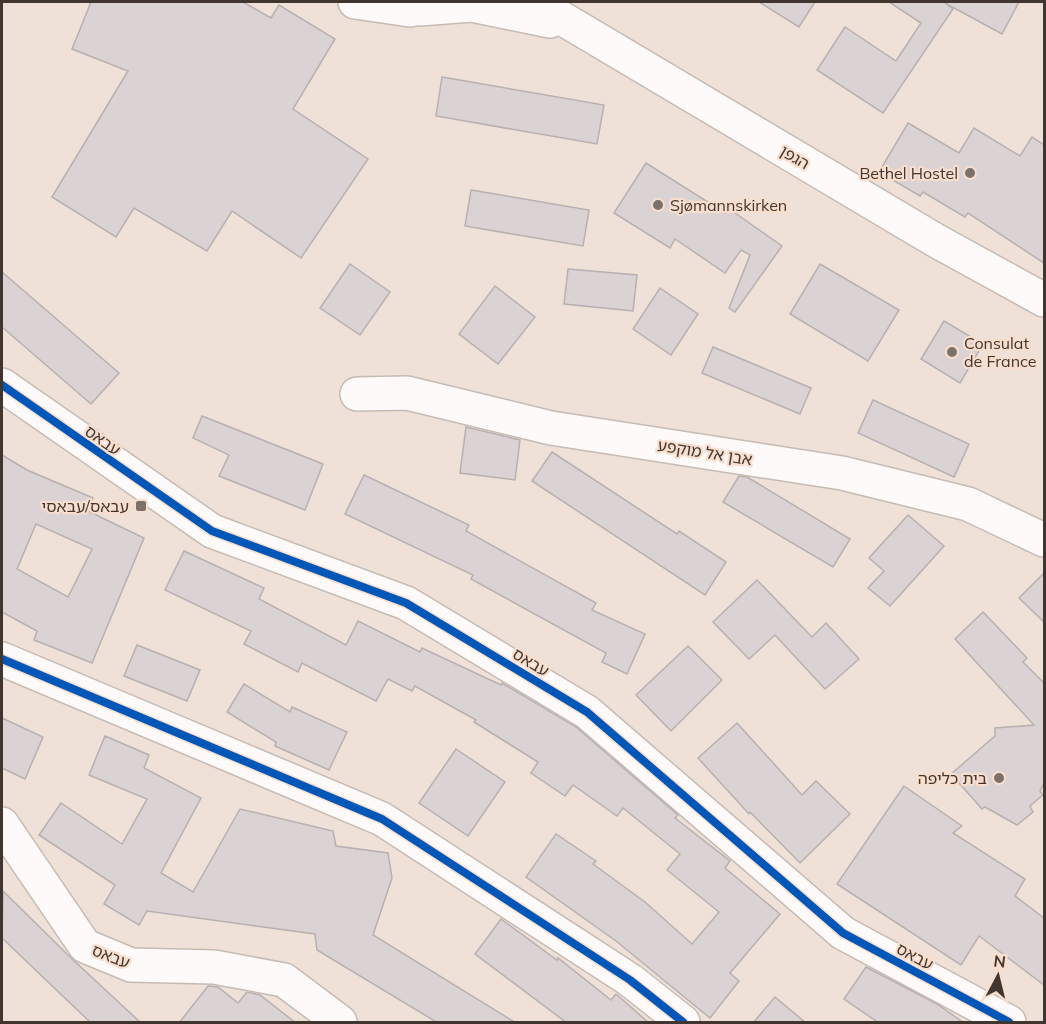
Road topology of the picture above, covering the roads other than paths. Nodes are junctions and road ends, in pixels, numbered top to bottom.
1 (355, 2) edge
2 (538, 4) edge
3 (415, 6) edge
4 (583, 31) junction
5 (1044, 300) edge
6 (2, 386) edge
7 (357, 394) dead end
8 (1044, 540) edge
9 (2, 659) edge
10 (2, 824) edge
11 (340, 1023) edge
12 (683, 1023) edge
13 (1009, 1023) edge

1 - 3 street
2 - 4 street, הגפן
3 - 4 street
4 - 5 street, הגפן
6 - 13 street, עבאס
7 - 8 street, אבן אל מוקפע
9 - 12 street
10 - 11 street, עבאס

